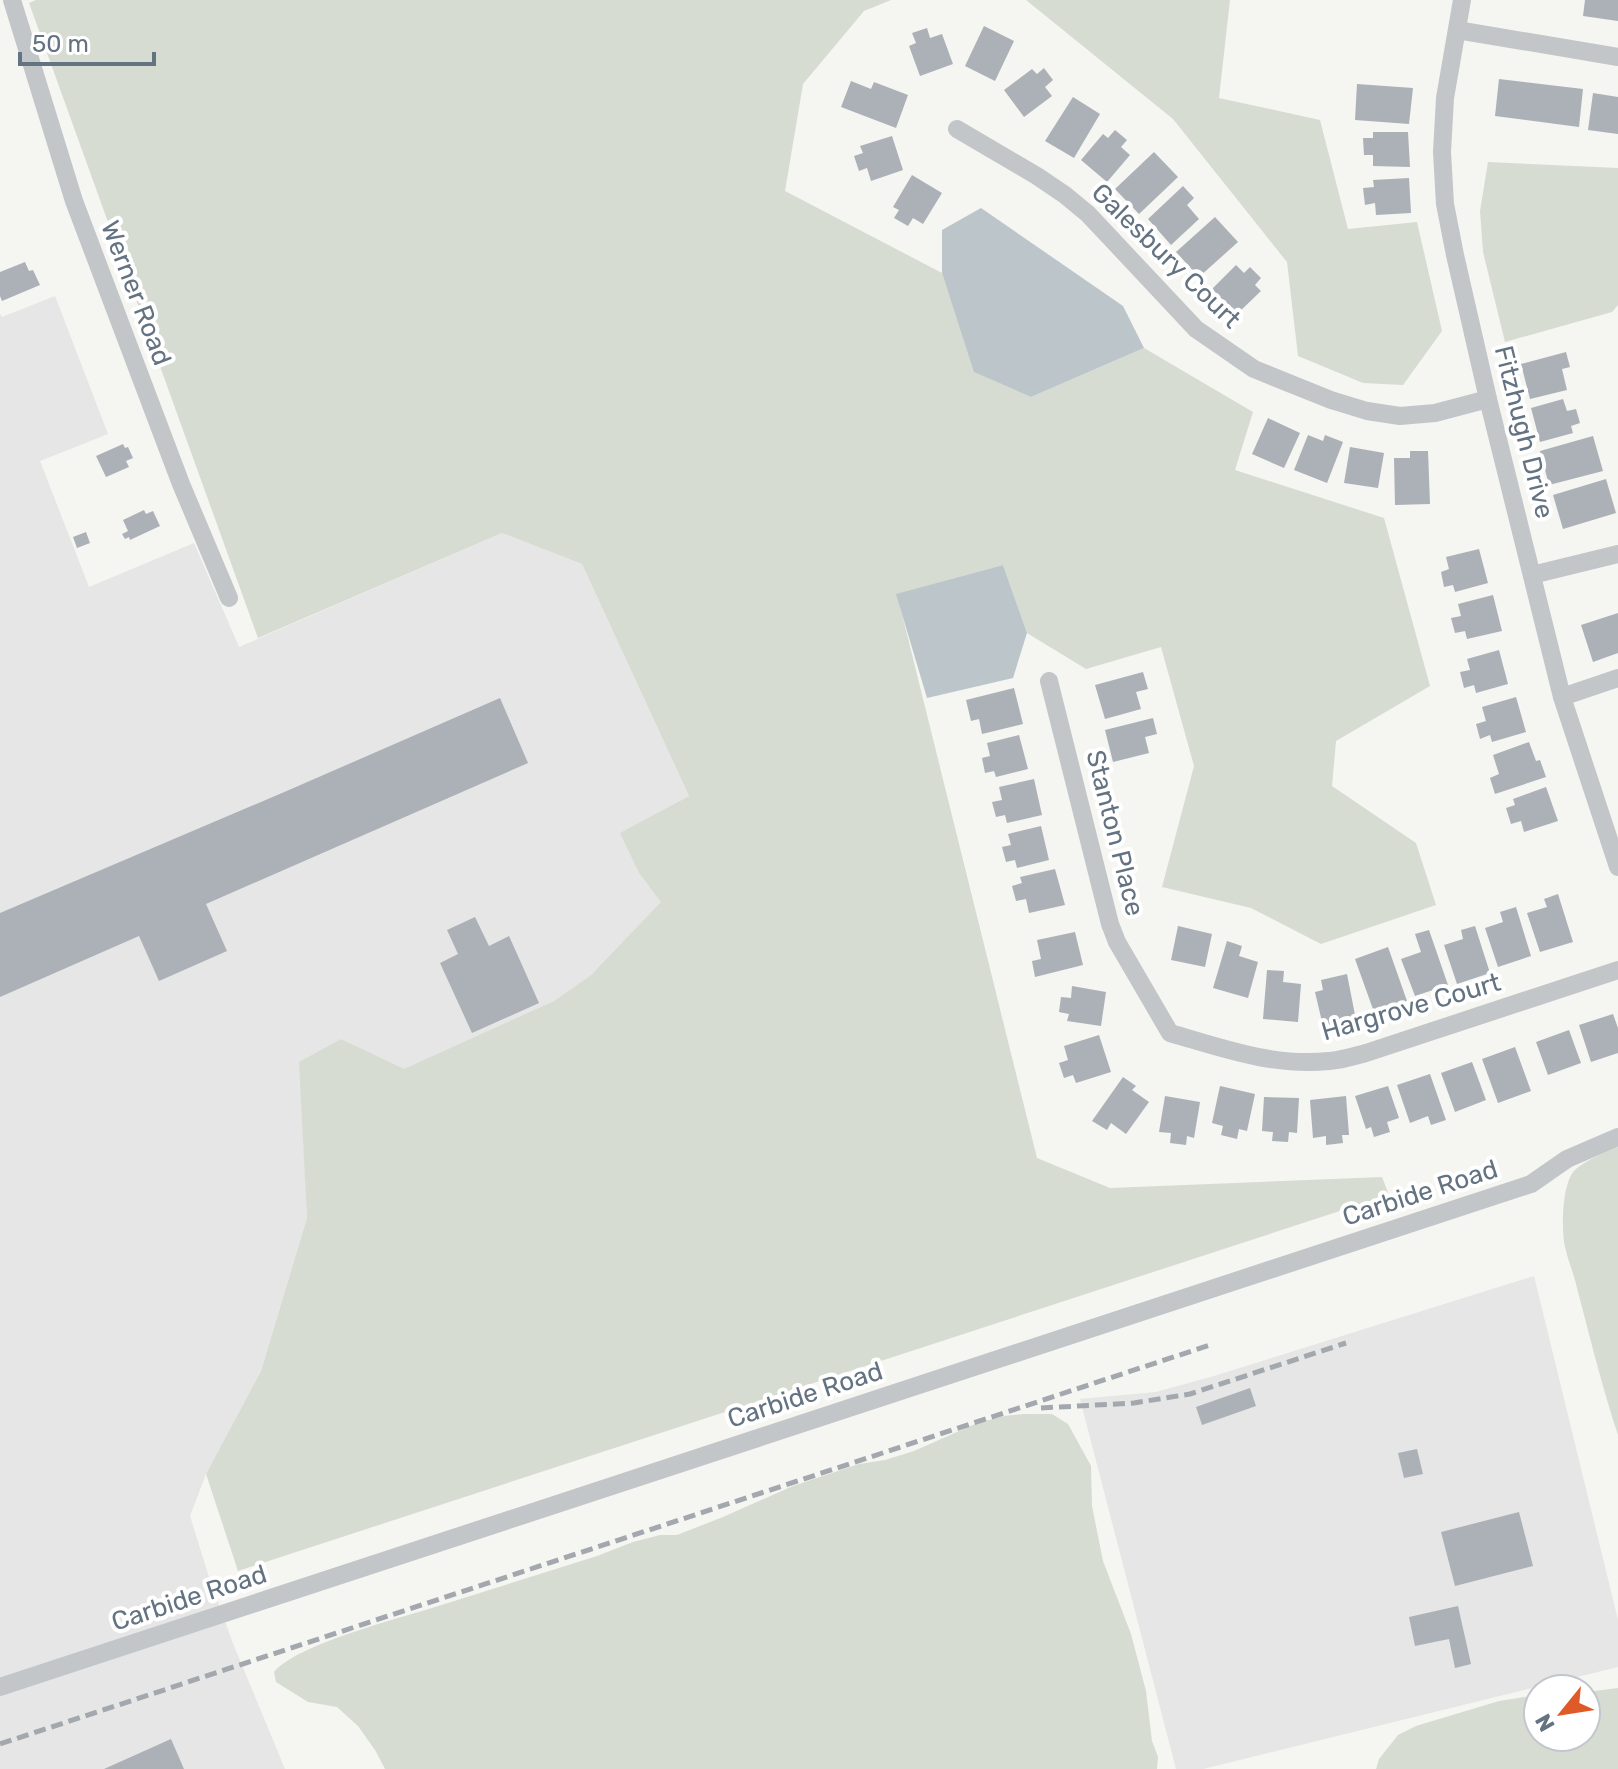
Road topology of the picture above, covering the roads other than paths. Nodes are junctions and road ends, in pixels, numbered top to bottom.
1 (12, 0) edge
2 (1462, 0) edge
3 (1457, 30) junction
4 (1618, 57) edge
5 (957, 129) dead end
6 (1488, 399) junction
7 (1618, 554) edge
8 (1532, 575) junction
9 (229, 598) dead end
10 (1618, 678) edge
11 (1049, 681) dead end
12 (1562, 697) junction
13 (1614, 843) edge
14 (1618, 867) edge
15 (1618, 970) edge
16 (1170, 1033) joint
17 (1618, 1137) edge
18 (0, 1687) edge

1 - 9 street, Werner Road
2 - 3 street, Fitzhugh Drive
3 - 4 street
3 - 6 street, Fitzhugh Drive
5 - 6 street, Galesbury Court
6 - 8 street, Fitzhugh Drive
7 - 8 street
8 - 12 street, Fitzhugh Drive
10 - 12 street
11 - 16 street, Stanton Place
12 - 13 street, Fitzhugh Drive
13 - 14 street, Fitzhugh Drive
15 - 16 street, Hargrove Court
17 - 18 street, Carbide Road

